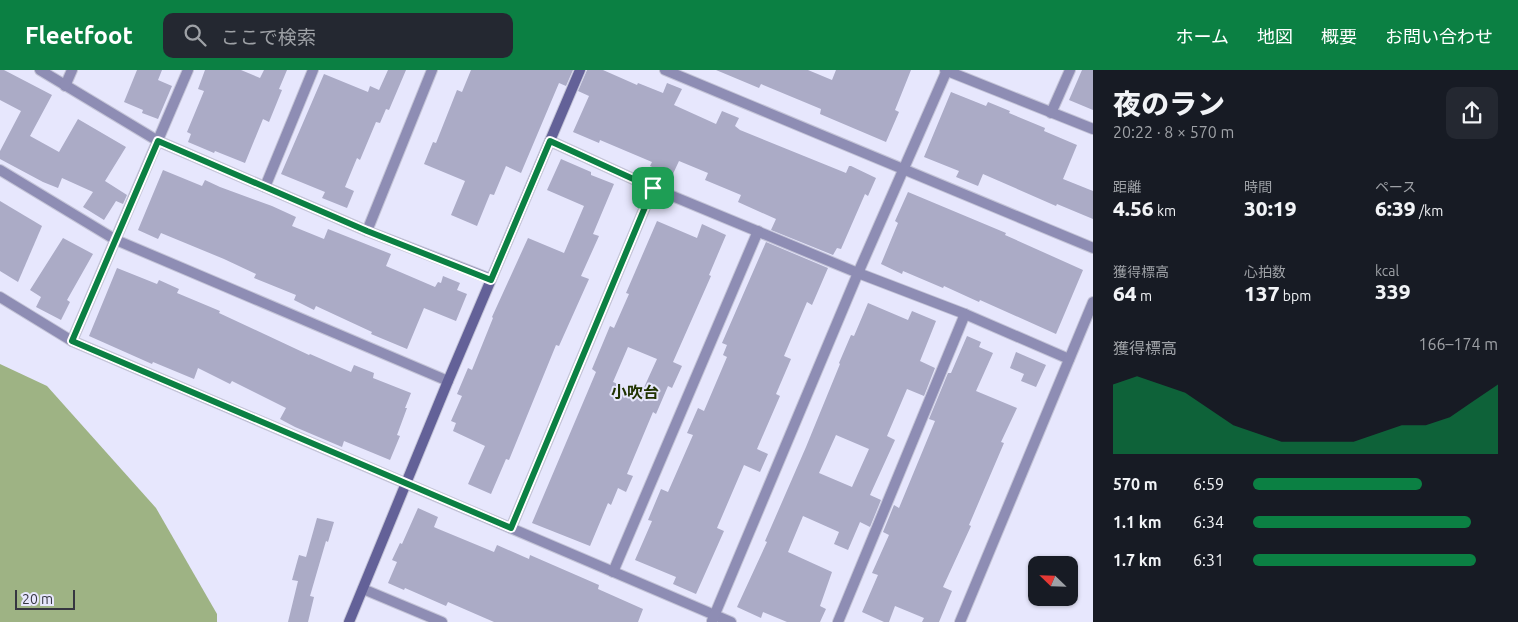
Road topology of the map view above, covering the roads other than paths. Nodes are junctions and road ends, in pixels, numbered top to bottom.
1 (40, 70) edge
2 (72, 70) edge
3 (188, 70) edge
4 (313, 70) edge
5 (432, 70) edge
6 (580, 70) edge
7 (665, 70) edge
8 (946, 70) edge
9 (1070, 70) edge
10 (65, 86) junction
11 (1051, 113) junction
12 (1093, 129) edge
13 (158, 141) junction
14 (550, 141) junction
15 (0, 170) edge
16 (903, 170) junction
17 (265, 187) junction
18 (653, 188) junction
19 (367, 231) junction
20 (758, 231) junction
21 (116, 240) junction
22 (1093, 248) edge
23 (858, 273) junction
24 (491, 280) junction
25 (0, 297) edge
26 (1093, 302) edge
27 (965, 314) junction
28 (72, 341) junction
29 (1069, 359) junction
30 (448, 381) junction
31 (406, 484) junction
32 (511, 528) junction
33 (613, 572) junction
34 (363, 589) junction
35 (713, 619) edge
36 (349, 622) edge
37 (442, 622) edge
38 (731, 622) edge
39 (838, 622) edge
40 (960, 622) edge

1 - 10 street
2 - 10 street
3 - 13 street
4 - 17 street
5 - 19 street
6 - 14 street
7 - 16 street
8 - 11 street
8 - 16 street
9 - 11 street
10 - 13 street
11 - 12 street
13 - 17 street
13 - 21 street
14 - 18 street
14 - 24 street
15 - 21 street
16 - 22 street
16 - 23 street
17 - 19 street
18 - 20 street
18 - 32 street
19 - 24 street
20 - 23 street
20 - 33 street
21 - 28 street
21 - 30 street
23 - 27 street
23 - 35 street
24 - 30 street
25 - 28 street
26 - 29 street
27 - 29 street
27 - 39 street
28 - 31 street
29 - 40 street
30 - 31 street
31 - 32 street
31 - 34 street
32 - 33 street
33 - 35 street
34 - 36 street
34 - 37 street
35 - 38 street

